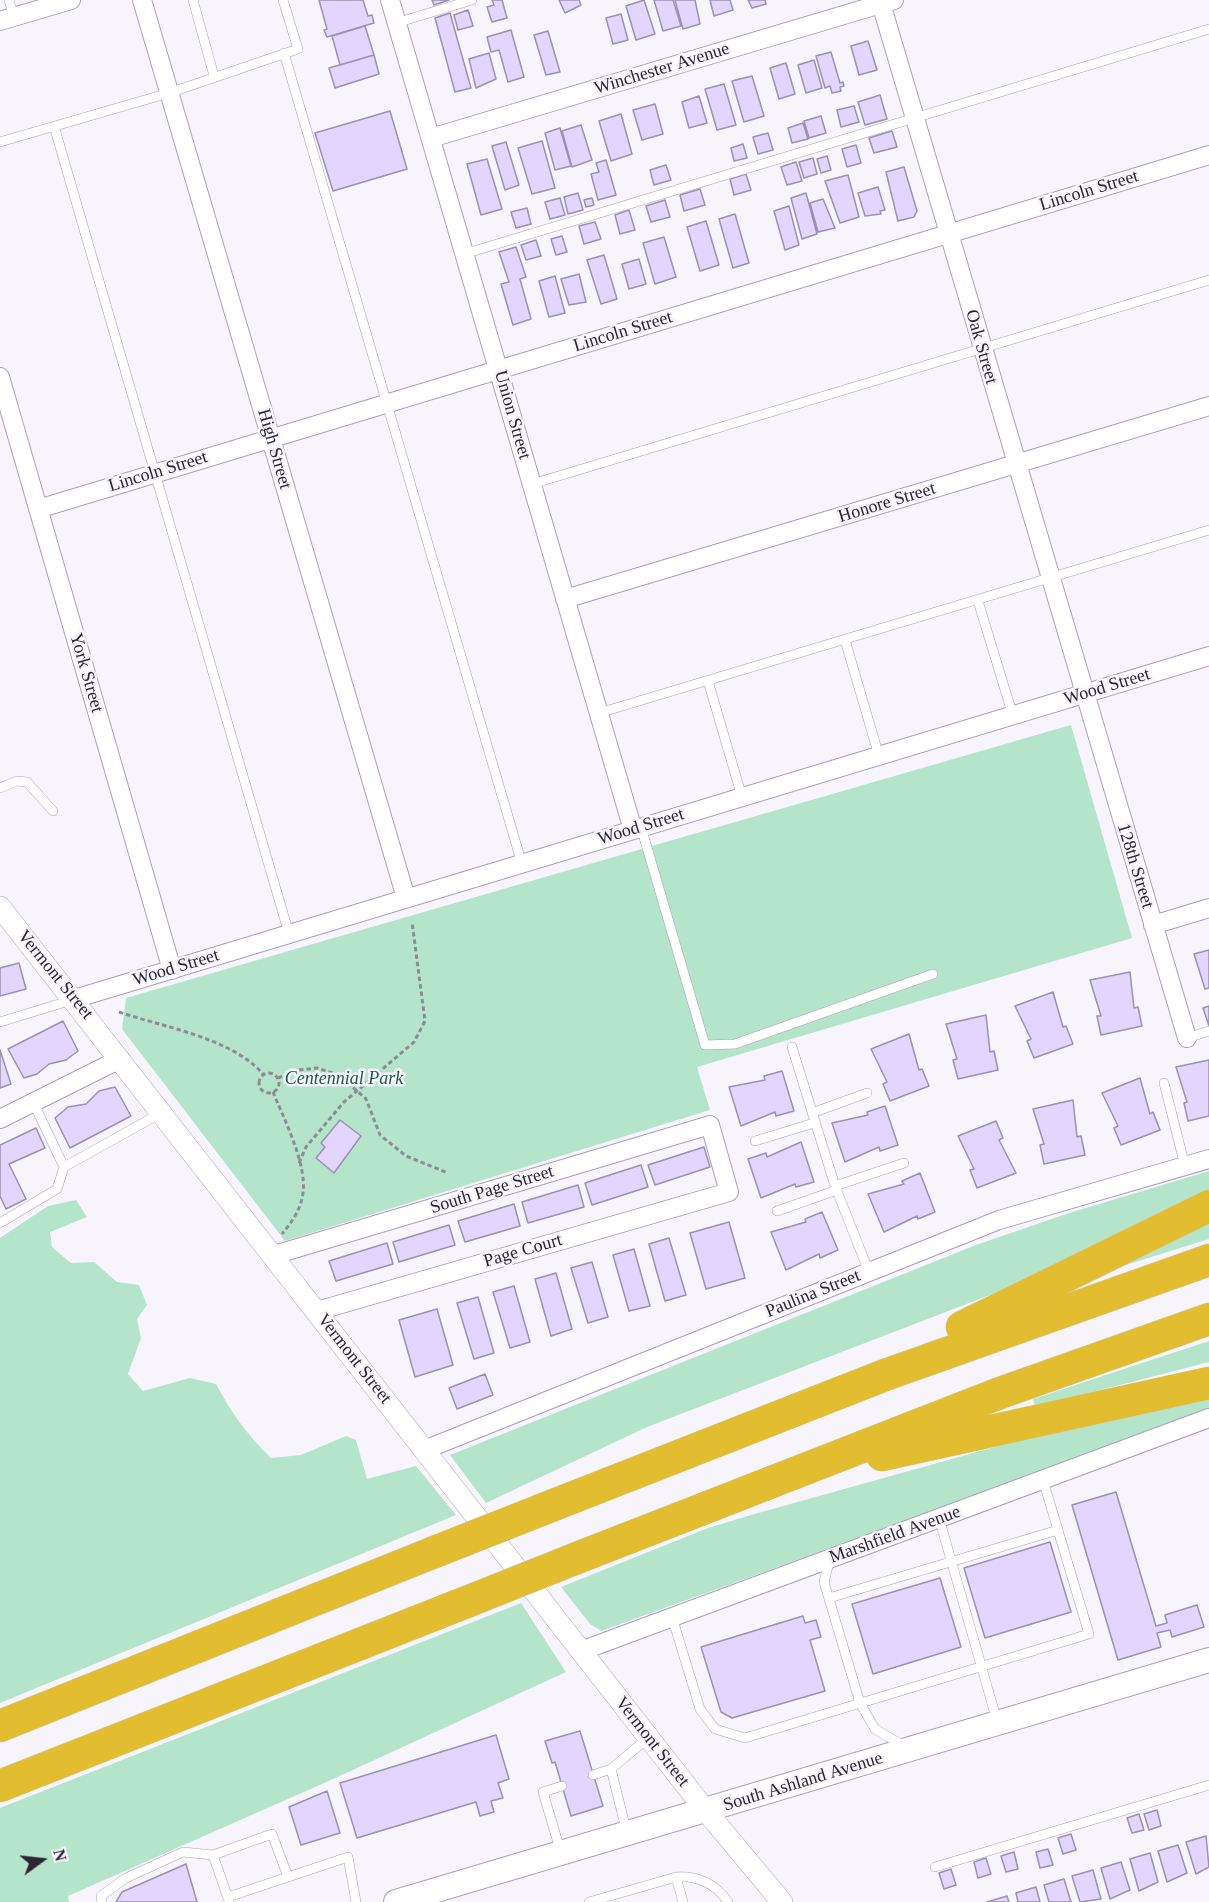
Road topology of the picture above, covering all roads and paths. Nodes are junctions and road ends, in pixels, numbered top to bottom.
1 (71, 0) edge
2 (142, 0) edge
3 (193, 0) edge
4 (283, 0) edge
5 (390, 0) edge
6 (472, 0) edge
7 (885, 1) edge
8 (8, 13) edge
9 (396, 22) junction
10 (1209, 29) edge
11 (284, 53) junction
12 (214, 76) junction
13 (170, 93) junction
14 (914, 118) junction
15 (54, 126) junction
16 (430, 138) junction
17 (0, 142) edge
18 (1209, 155) edge
19 (948, 233) junction
20 (464, 254) junction
21 (1209, 280) edge
22 (982, 349) junction
23 (498, 370) junction
24 (0, 377) edge
25 (388, 403) junction
26 (1209, 406) edge
27 (271, 438) junction
28 (1016, 464) junction
29 (154, 474) junction
30 (532, 484) junction
31 (38, 509) junction
32 (1209, 530) edge
33 (1050, 579) junction
34 (566, 599) junction
35 (978, 601) junction
36 (845, 640) junction
37 (1208, 660) edge
38 (708, 681) junction
39 (1083, 695) junction
40 (599, 713) junction
41 (1013, 716) junction
42 (879, 756) junction
43 (0, 788) edge
44 (742, 797) junction
45 (53, 811) dead end
46 (637, 829) junction
47 (522, 864) junction
48 (406, 898) junction
49 (0, 908) edge
50 (1209, 908) edge
51 (412, 922) dead end
52 (1153, 925) junction
53 (289, 934) junction
54 (172, 970) junction
55 (933, 974) dead end
56 (74, 999) junction
57 (119, 1012) dead end
58 (0, 1022) edge
59 (1209, 1031) edge
60 (1187, 1038) joint
61 (792, 1047) dead end
62 (120, 1059) junction
63 (263, 1074) junction
64 (278, 1078) junction
65 (1164, 1083) dead end
66 (358, 1090) junction
67 (273, 1092) junction
68 (867, 1093) dead end
69 (33, 1102) junction
70 (162, 1113) junction
71 (812, 1113) junction
72 (0, 1119) edge
73 (814, 1123) junction
74 (755, 1141) dead end
75 (1209, 1159) edge
76 (299, 1163) junction
77 (904, 1163) dead end
78 (1185, 1166) junction
79 (64, 1167) junction
80 (448, 1173) dead end
81 (836, 1188) junction
82 (729, 1192) joint
83 (1209, 1206) edge
84 (777, 1211) dead end
85 (0, 1223) edge
86 (282, 1234) dead end
87 (274, 1255) junction
88 (1209, 1260) edge
89 (869, 1272) junction
90 (317, 1311) junction
91 (1209, 1319) edge
92 (1209, 1383) edge
93 (1209, 1418) edge
94 (424, 1450) junction
95 (670, 1458) junction
96 (782, 1477) junction
97 (1043, 1480) junction
98 (939, 1518) junction
99 (1058, 1530) junction
100 (830, 1559) junction
101 (952, 1562) junction
102 (829, 1599) junction
103 (672, 1617) junction
104 (581, 1651) junction
105 (1209, 1660) edge
106 (982, 1666) junction
107 (860, 1703) junction
108 (998, 1723) junction
109 (0, 1726) edge
110 (648, 1737) junction
111 (911, 1749) junction
112 (611, 1770) junction
113 (593, 1775) dead end
114 (1209, 1785) edge
115 (0, 1786) edge
116 (562, 1786) dead end
117 (706, 1811) junction
118 (627, 1834) junction
119 (562, 1854) junction
120 (213, 1855) junction
121 (935, 1867) dead end
122 (288, 1877) junction
123 (676, 1877) junction
124 (228, 1899) edge
125 (102, 1902) edge
126 (356, 1902) edge
127 (396, 1902) edge
128 (589, 1902) edge
129 (683, 1902) edge
130 (728, 1902) edge
131 (782, 1902) edge

1 - 8 street
2 - 13 street, High Street
3 - 12 lane
4 - 11 lane
5 - 9 street, Union Street
6 - 9 lane
7 - 14 street, Oak Street
7 - 16 street, Winchester Avenue
9 - 16 street, Union Street
10 - 14 lane
11 - 12 lane
11 - 25 lane
12 - 13 lane
13 - 15 lane
13 - 27 street, High Street
14 - 19 street, Oak Street
14 - 20 lane
15 - 17 lane
15 - 29 lane
16 - 20 street, Union Street
18 - 19 street, Lincoln Street
19 - 22 street, Oak Street
19 - 23 street, Lincoln Street
20 - 23 street, Union Street
21 - 22 lane
22 - 28 street, Oak Street
22 - 30 lane
23 - 25 street, Lincoln Street
23 - 30 street, Union Street
24 - 31 street, York Street
25 - 27 street, Lincoln Street
25 - 47 lane
26 - 28 street, Honore Street
27 - 29 street, Lincoln Street
27 - 48 street, High Street
28 - 33 street, Oak Street
28 - 34 street, Honore Street
29 - 31 street, Lincoln Street
29 - 53 lane
30 - 34 street, Union Street
31 - 54 street, York Street
32 - 33 lane
33 - 35 lane
33 - 39 street, Oak Street
34 - 40 street, Union Street
35 - 36 lane
35 - 41 lane
36 - 38 lane
36 - 42 lane
37 - 39 street, Wood Street
38 - 40 lane
38 - 44 lane
39 - 41 street, Wood Street
39 - 52 street, 128th Street
40 - 46 street, Union Street
41 - 42 street, Wood Street
42 - 44 street, Wood Street
43 - 45 lane
44 - 46 street, Wood Street
46 - 47 street, Wood Street
46 - 55 lane
47 - 48 street, Wood Street
48 - 53 street, Wood Street
49 - 56 street, Vermont Street
50 - 52 street
51 - 66 path
52 - 60 street, 128th Street
53 - 54 street, Wood Street
54 - 56 street, Wood Street
56 - 58 lane
56 - 62 street, Vermont Street
57 - 63 path
59 - 60 lane
61 - 71 lane
62 - 69 street
62 - 70 street, Vermont Street
63 - 64 path
63 - 67 path
64 - 66 path
64 - 67 path
65 - 78 lane
66 - 76 path
66 - 80 path
67 - 76 path
68 - 71 lane
69 - 72 street
69 - 79 lane
70 - 79 lane
70 - 87 street, Vermont Street
71 - 73 lane
73 - 74 lane
73 - 81 lane
75 - 78 street, Paulina Street
76 - 86 path
77 - 81 lane
78 - 89 street, Paulina Street
79 - 85 lane
81 - 84 lane
81 - 89 lane
82 - 87 street, South Page Street
82 - 90 street, Page Court
83 - 95 highway
87 - 90 street, Vermont Street
88 - 95 highway
89 - 94 street, Paulina Street
90 - 94 street, Vermont Street
91 - 96 highway
92 - 96 highway
93 - 97 street, Marshfield Avenue
94 - 104 street, Vermont Street
95 - 109 highway, bridge
96 - 115 highway, bridge
97 - 98 street, Marshfield Avenue
97 - 99 lane
98 - 100 street, Marshfield Avenue
98 - 101 lane
99 - 101 lane
99 - 106 lane
100 - 102 lane
100 - 103 street, Marshfield Avenue
101 - 102 lane
101 - 106 lane
102 - 107 lane
103 - 104 street, Marshfield Avenue
103 - 107 lane
104 - 110 street, Vermont Street
105 - 108 main road, South Ashland Avenue
106 - 107 lane
106 - 108 lane
107 - 111 lane
108 - 111 main road, South Ashland Avenue
110 - 112 lane
110 - 117 street, Vermont Street
111 - 117 main road, South Ashland Avenue
112 - 113 lane
112 - 118 lane
114 - 121 lane
116 - 119 lane
117 - 118 main road, South Ashland Avenue
117 - 131 street, Vermont Street
118 - 119 main road, South Ashland Avenue
119 - 127 main road, South Ashland Avenue
120 - 122 lane
120 - 124 lane
120 - 125 lane
122 - 124 lane
122 - 126 lane
123 - 128 lane
123 - 129 lane
123 - 130 lane

